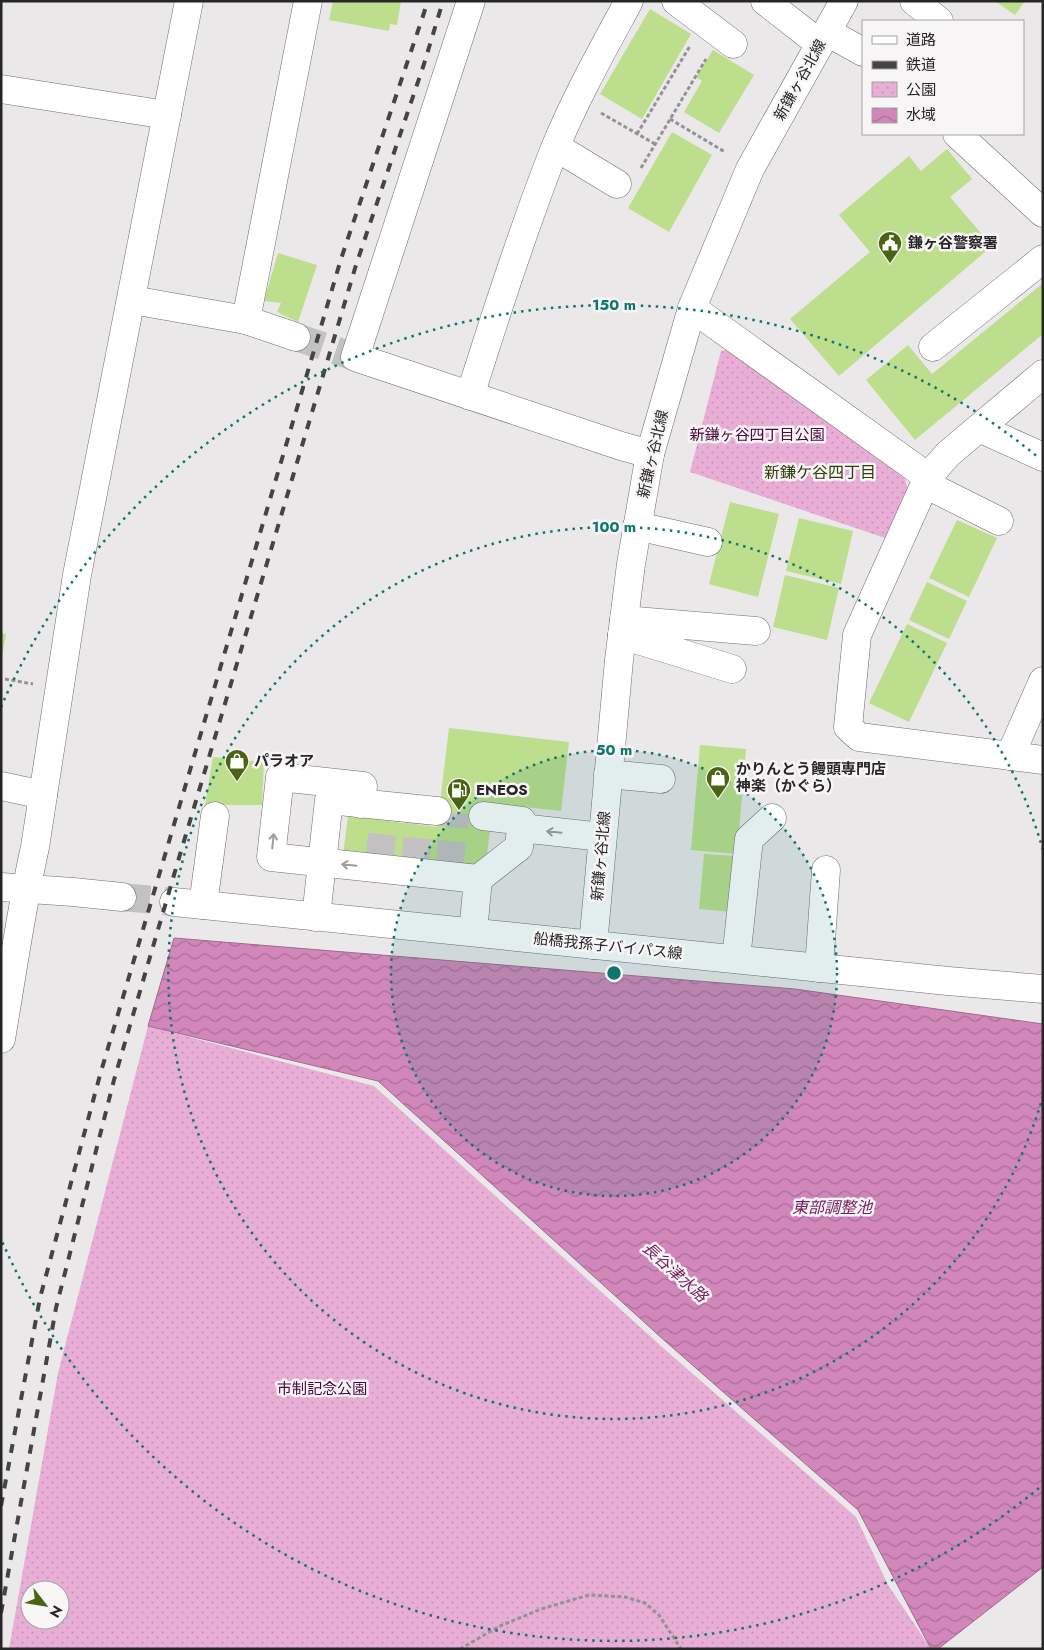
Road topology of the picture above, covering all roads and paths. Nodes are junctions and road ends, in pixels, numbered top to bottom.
1 (189, 1) edge
2 (308, 1) edge
3 (471, 1) edge
4 (629, 1) edge
5 (676, 1) edge
6 (765, 1) edge
7 (844, 1) edge
8 (914, 1) edge
9 (937, 20) edge
10 (823, 38) junction
11 (733, 44) dead end
12 (697, 47) dead end
13 (862, 52) edge
14 (708, 54) dead end
15 (1, 89) edge
16 (577, 99) junction
17 (167, 115) junction
18 (670, 119) junction
19 (638, 134) junction
20 (958, 135) edge
21 (655, 144) junction
22 (556, 147) junction
23 (725, 152) dead end
24 (617, 184) joint
25 (1043, 213) edge
26 (1043, 259) edge
27 (132, 300) junction
28 (692, 308) junction
29 (246, 320) junction
30 (296, 337) tunnel mouth
31 (933, 347) dead end
32 (1039, 381) edge
33 (470, 396) junction
34 (979, 428) junction
35 (650, 454) junction
36 (1043, 457) edge
37 (927, 481) junction
38 (999, 520) dead end
39 (637, 526) junction
40 (708, 542) dead end
41 (623, 628) junction
42 (756, 631) dead end
43 (732, 669) dead end
44 (5, 679) dead end
45 (1043, 682) edge
46 (36, 684) dead end
47 (1010, 756) junction
48 (1043, 760) edge
49 (608, 774) junction
50 (660, 779) dead end
51 (1, 786) edge
52 (43, 795) junction
53 (377, 809) junction
54 (426, 814) dead end
55 (215, 816) dead end
56 (483, 816) dead end
57 (772, 818) dead end
58 (521, 828) junction
59 (602, 837) junction
60 (322, 862) junction
61 (826, 870) dead end
62 (478, 879) junction
63 (13, 888) edge
64 (122, 897) tunnel mouth
65 (174, 902) tunnel mouth
66 (203, 905) junction
67 (316, 917) junction
68 (473, 932) junction
69 (593, 945) junction
70 (736, 959) junction
71 (819, 968) junction
72 (1043, 989) edge
73 (4, 1009) edge
74 (1, 1039) edge
75 (460, 1649) edge
76 (681, 1649) edge

1 - 17 street
2 - 29 street
3 - 33 street
4 - 16 street
5 - 11 street
6 - 10 street
7 - 10 street, 新鎌ヶ谷北線
8 - 9 street
10 - 13 street
10 - 28 street, 新鎌ヶ谷北線
12 - 19 path
14 - 18 path
15 - 17 street
16 - 19 path
16 - 22 street
17 - 27 street
18 - 21 path
18 - 23 path
19 - 21 path
20 - 25 street
21 - 24 path
22 - 24 street
22 - 33 street
26 - 31 street
27 - 29 street
27 - 52 street
28 - 35 street, 新鎌ヶ谷北線
28 - 37 street
29 - 30 street
32 - 34 street
33 - 35 street
34 - 36 street
34 - 37 street
35 - 39 street, 新鎌ヶ谷北線
37 - 38 street
37 - 47 street
39 - 40 street
39 - 41 street, 新鎌ヶ谷北線
41 - 42 street
41 - 43 street
41 - 49 street, 新鎌ヶ谷北線
44 - 46 path
45 - 47 street
47 - 48 street
49 - 50 street
49 - 59 street, 新鎌ヶ谷北線
51 - 52 street
52 - 63 street
53 - 54 street
53 - 60 street
60 -> 53 street
55 - 66 street
56 - 58 street
57 - 70 street
59 -> 58 street
58 - 62 street
59 - 69 street, 新鎌ヶ谷北線
62 -> 60 street
60 - 67 street
61 - 71 street
62 - 68 street
63 - 64 street
63 - 73 street
65 - 66 street, 船橋我孫子バイパス線
66 - 67 street, 船橋我孫子バイパス線
67 - 68 street, 船橋我孫子バイパス線
68 - 69 street, 船橋我孫子バイパス線
69 - 70 street, 船橋我孫子バイパス線
70 - 71 street, 船橋我孫子バイパス線
71 - 72 street, 船橋我孫子バイパス線
73 - 74 street
75 - 76 path

